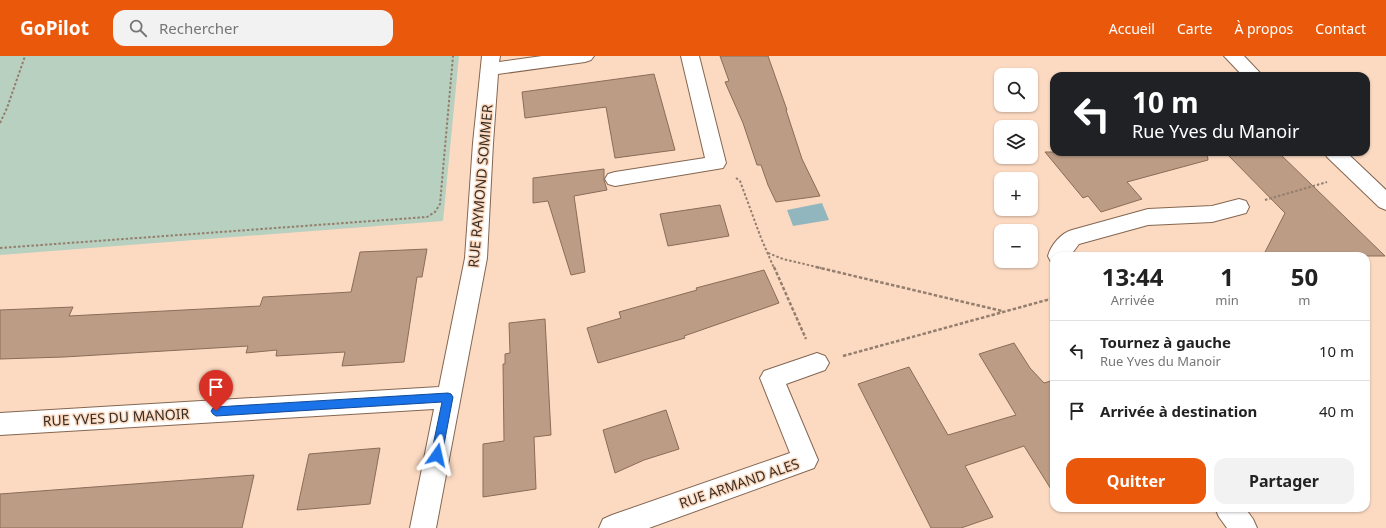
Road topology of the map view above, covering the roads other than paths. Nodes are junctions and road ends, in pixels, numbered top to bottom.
1 (585, 56) edge
2 (690, 56) edge
3 (1233, 56) edge
4 (490, 62) edge
5 (1250, 72) edge
6 (1338, 156) edge
7 (615, 180) dead end
8 (1386, 202) edge
9 (1239, 207) road end
10 (1060, 252) edge
11 (817, 363) road end
12 (448, 397) junction
13 (0, 424) edge
14 (1231, 512) edge
15 (423, 528) edge
16 (612, 528) edge
17 (1244, 528) edge

1 - 4 street
2 - 7 street
3 - 5 street
4 - 12 street, RUE RAYMOND SOMMER
6 - 8 street
9 - 10 street
11 - 16 street, RUE ARMAND ALES
12 - 13 street, RUE YVES DU MANOIR
12 - 15 street, RUE RAYMOND SOMMER
14 - 17 street

